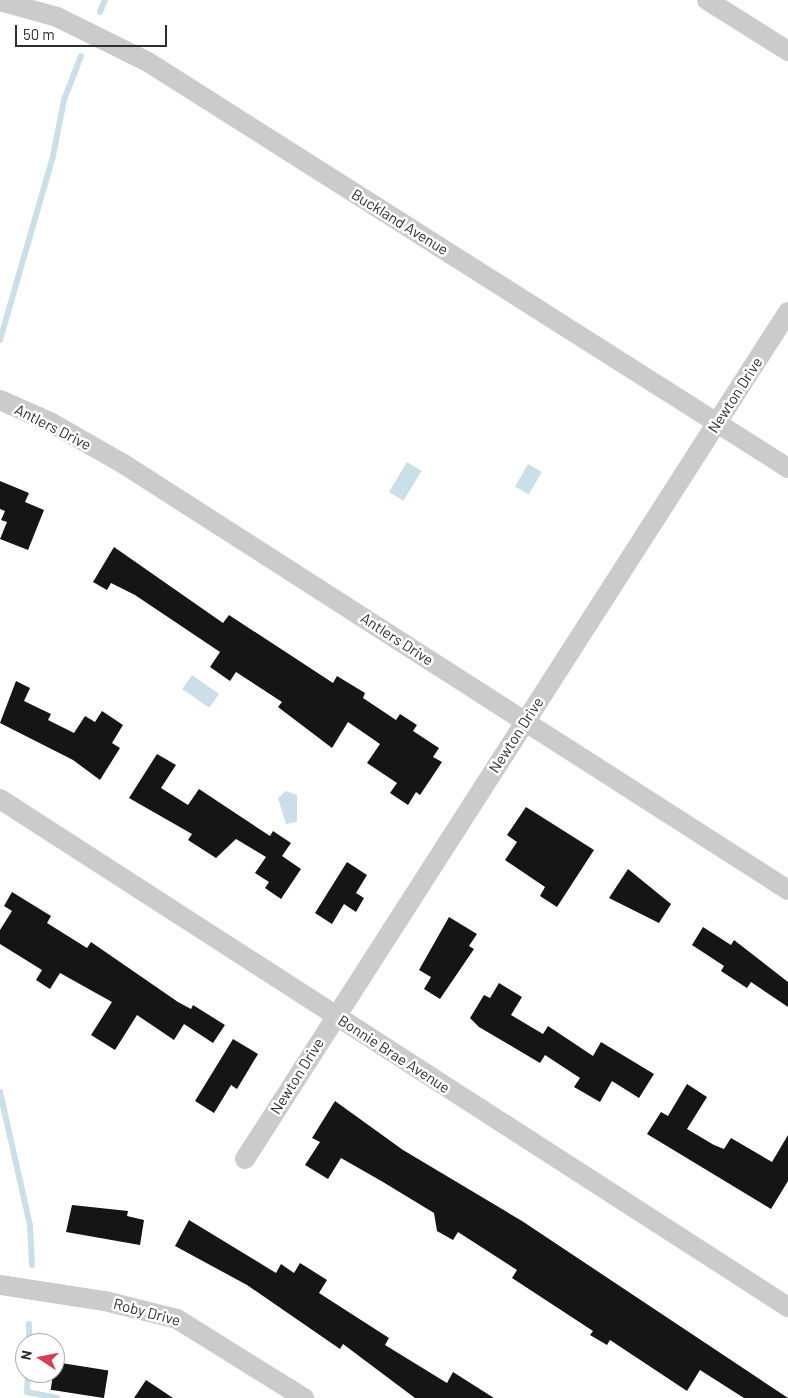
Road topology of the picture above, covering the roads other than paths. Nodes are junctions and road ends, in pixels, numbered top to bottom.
1 (707, 0) edge
2 (0, 1) edge
3 (788, 51) edge
4 (788, 312) edge
5 (0, 400) edge
6 (717, 422) junction
7 (788, 468) edge
8 (525, 720) junction
9 (0, 799) edge
10 (788, 890) edge
11 (334, 1016) junction
12 (244, 1159) dead end
13 (0, 1285) edge
14 (788, 1307) edge
15 (304, 1398) edge

1 - 3 street
2 - 6 street, Buckland Avenue
4 - 6 street, Newton Drive
5 - 8 street, Antlers Drive
6 - 7 street, Buckland Avenue
6 - 8 street, Newton Drive
8 - 10 street, Antlers Drive
8 - 11 street, Newton Drive
9 - 11 street, Bonnie Brae Avenue
11 - 12 street, Newton Drive
11 - 14 street, Bonnie Brae Avenue
13 - 15 street, Roby Drive

